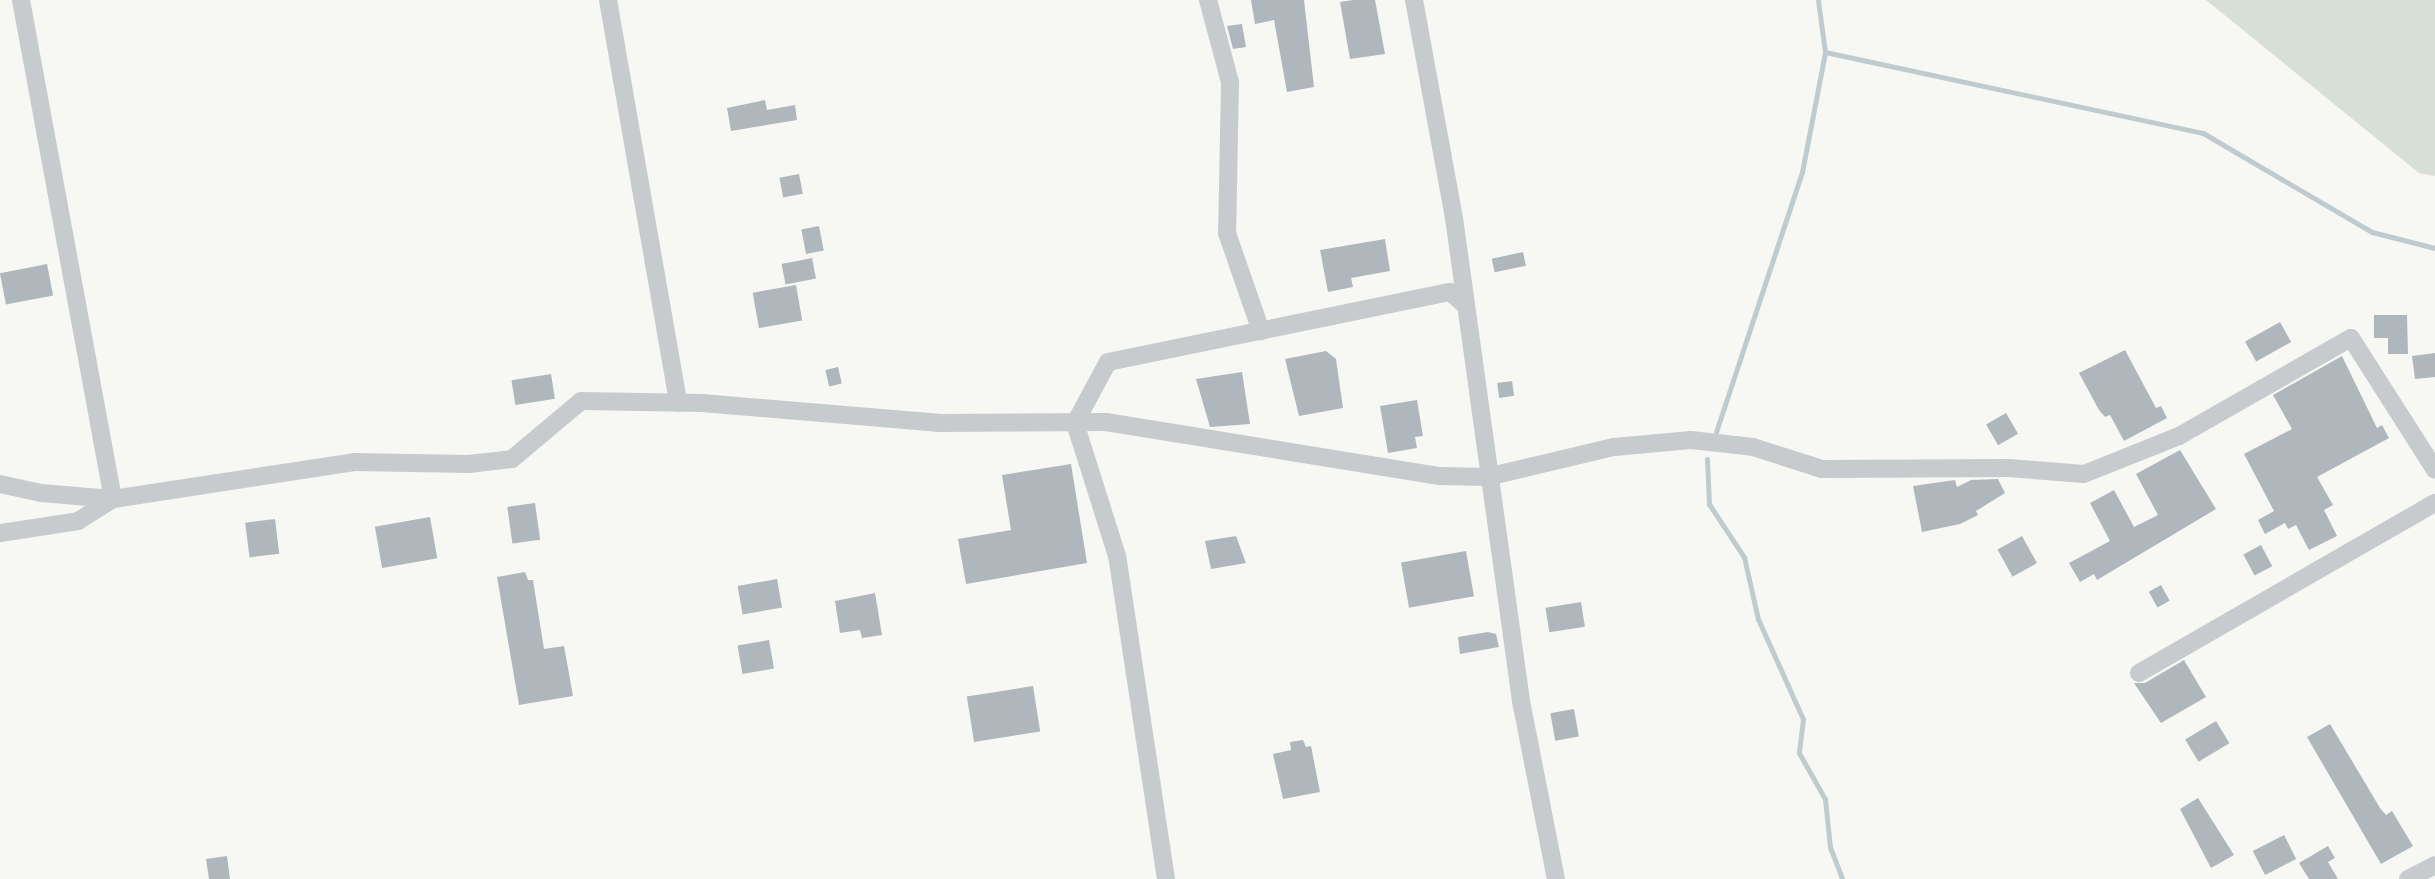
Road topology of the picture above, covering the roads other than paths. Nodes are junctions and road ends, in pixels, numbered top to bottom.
1 (21, 0) edge
2 (608, 0) edge
3 (1208, 0) edge
4 (1414, 0) edge
5 (1466, 306) junction
6 (1261, 331) junction
7 (678, 403) junction
8 (1075, 423) junction
9 (2435, 471) edge
10 (1487, 477) junction
11 (0, 484) edge
12 (113, 499) junction
13 (2435, 503) edge
14 (0, 533) edge
15 (2138, 673) dead end
16 (2435, 865) edge
17 (1166, 879) edge
18 (1556, 879) edge
19 (2408, 879) edge

1 - 12 street
2 - 7 street
3 - 6 street
4 - 5 street
5 - 6 street
5 - 10 street
6 - 8 street
7 - 8 street
7 - 12 street
8 - 10 street
8 - 17 street
9 - 10 street
10 - 18 street
11 - 12 street
12 - 14 street
13 - 15 street
16 - 19 street

